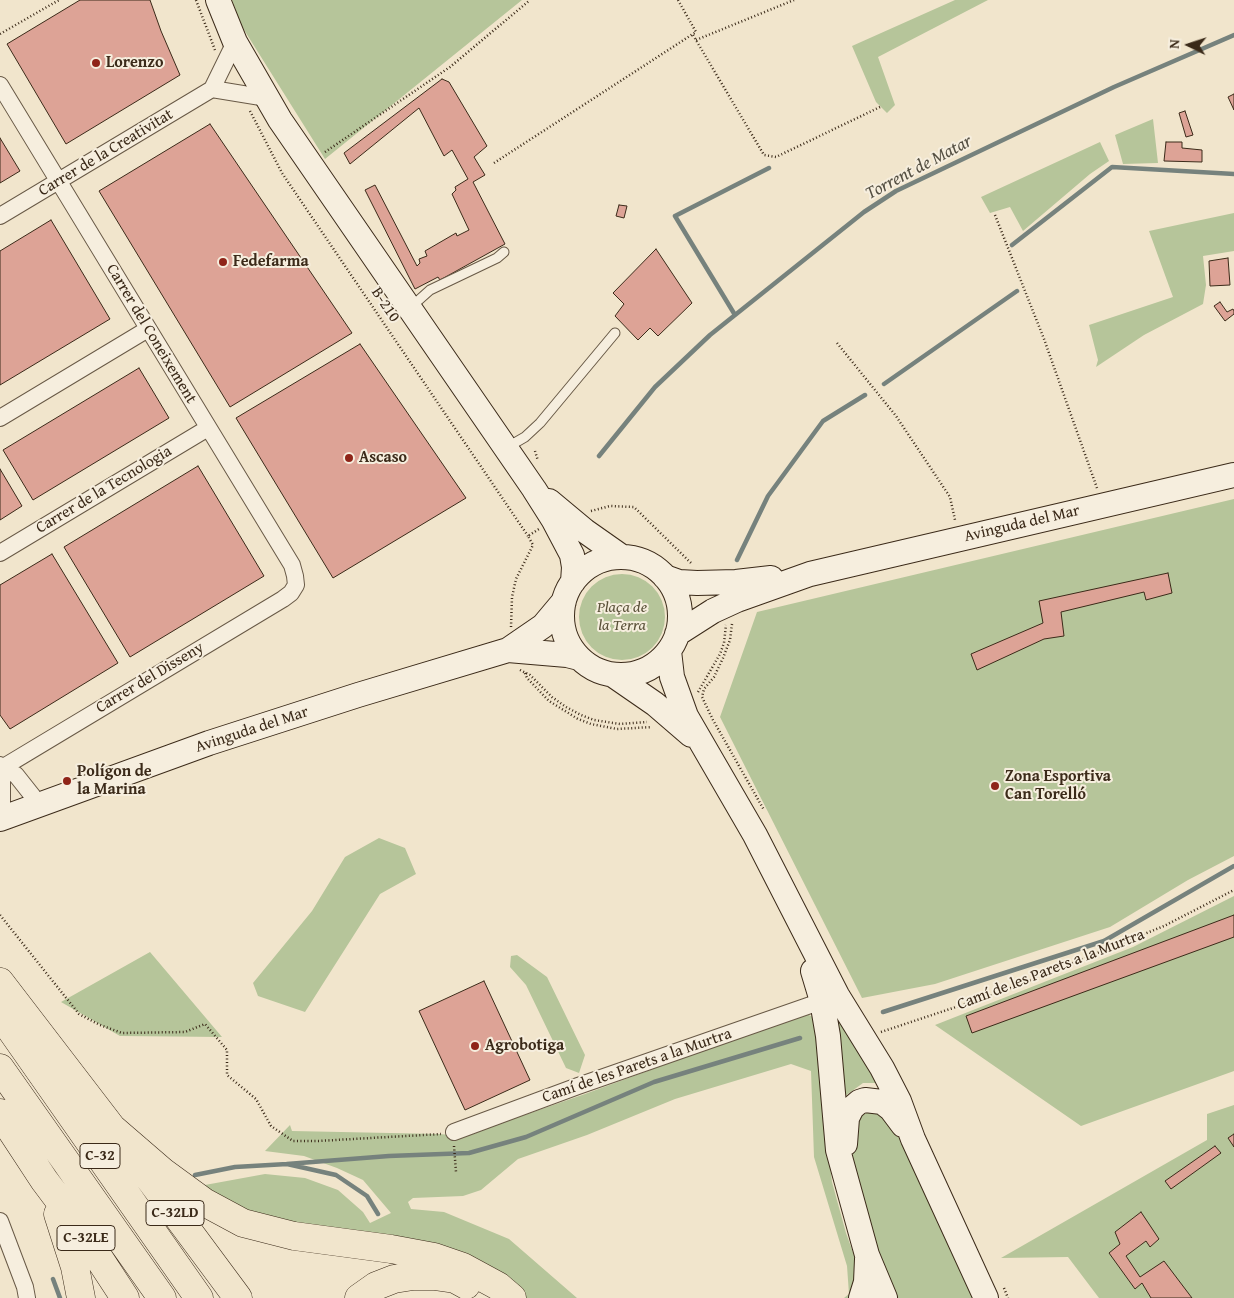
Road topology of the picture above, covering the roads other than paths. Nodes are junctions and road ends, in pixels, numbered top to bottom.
1 (218, 0) edge
2 (225, 47) junction
3 (0, 85) edge
4 (212, 89) junction
5 (256, 102) junction
6 (58, 181) junction
7 (0, 216) edge
8 (504, 252) dead end
9 (409, 309) junction
10 (148, 329) junction
11 (615, 332) dead end
12 (0, 418) edge
13 (208, 428) junction
14 (506, 449) junction
15 (1234, 475) edge
16 (534, 489) junction
17 (0, 553) edge
18 (622, 557) junction
19 (810, 574) junction
20 (665, 577) junction
21 (296, 585) joint
22 (568, 591) junction
23 (509, 640) junction
24 (673, 642) junction
25 (579, 658) junction
26 (613, 675) junction
27 (701, 743) junction
28 (1, 766) edge
29 (39, 804) junction
30 (1, 819) edge
31 (790, 905) junction
32 (0, 982) edge
33 (822, 1001) junction
34 (0, 1014) edge
35 (0, 1068) edge
36 (0, 1113) edge
37 (112, 1128) junction
38 (913, 1139) junction
39 (454, 1140) road end
40 (844, 1172) junction
41 (44, 1180) junction
42 (0, 1221) edge
43 (867, 1255) junction
44 (27, 1298) edge
45 (81, 1298) edge
46 (125, 1298) edge
47 (162, 1298) edge
48 (199, 1298) edge
49 (238, 1298) edge
50 (359, 1298) edge
51 (490, 1298) edge
52 (512, 1298) edge
53 (860, 1298) edge
54 (885, 1298) edge
55 (986, 1298) edge

1 - 2 main road, B-210
2 - 4 street
2 - 5 main road, B-210
3 - 6 street, Carrer del Coneixement
4 - 5 street
4 - 6 street, Carrer de la Creativitat
5 - 9 main road, B-210
6 - 7 street, Carrer de la Creativitat
6 - 10 street, Carrer del Coneixement
8 - 9 lane
9 - 14 main road, B-210
10 - 12 street
10 - 13 street, Carrer del Coneixement
11 - 14 lane
13 - 17 street, Carrer de la Tecnologia
13 - 21 street, Carrer del Coneixement
14 - 16 main road, B-210
15 - 19 main road, Avinguda del Mar
16 - 18 main road, B-210
16 - 22 main road, B-210
18 - 20 main road, B-210
18 - 22 main road, B-210
19 - 20 main road, Avinguda del Mar
19 - 24 main road, Avinguda del Mar
20 - 24 main road, B-210
21 - 28 street, Carrer del Disseny
22 - 23 main road, Avinguda del Mar
22 - 25 main road, B-210
23 - 25 main road, Avinguda del Mar
23 - 29 main road, Avinguda del Mar
24 - 26 main road, B-210
24 - 27 main road, B-210
25 - 26 main road, B-210
26 - 27 main road, B-210
27 - 31 main road, B-210
28 - 29 street
28 - 30 street
29 - 30 main road, Avinguda del Mar
31 - 33 main road, B-210
31 - 38 main road, B-210
32 - 37 highway, C-32LD
33 - 39 street, Camí de les Parets a la Murtra
33 - 40 main road, B-210
34 - 48 highway, C-32
35 - 47 highway, C-32
36 - 41 highway, C-32LE
37 - 49 highway, C-32LD
37 - 52 highway
38 - 40 main road, B-210
38 - 55 main road, B-210
40 - 43 main road, B-210
41 - 45 highway
41 - 46 highway, C-32LE
42 - 44 street
43 - 53 main road
43 - 54 main road, B-210
50 - 51 highway

